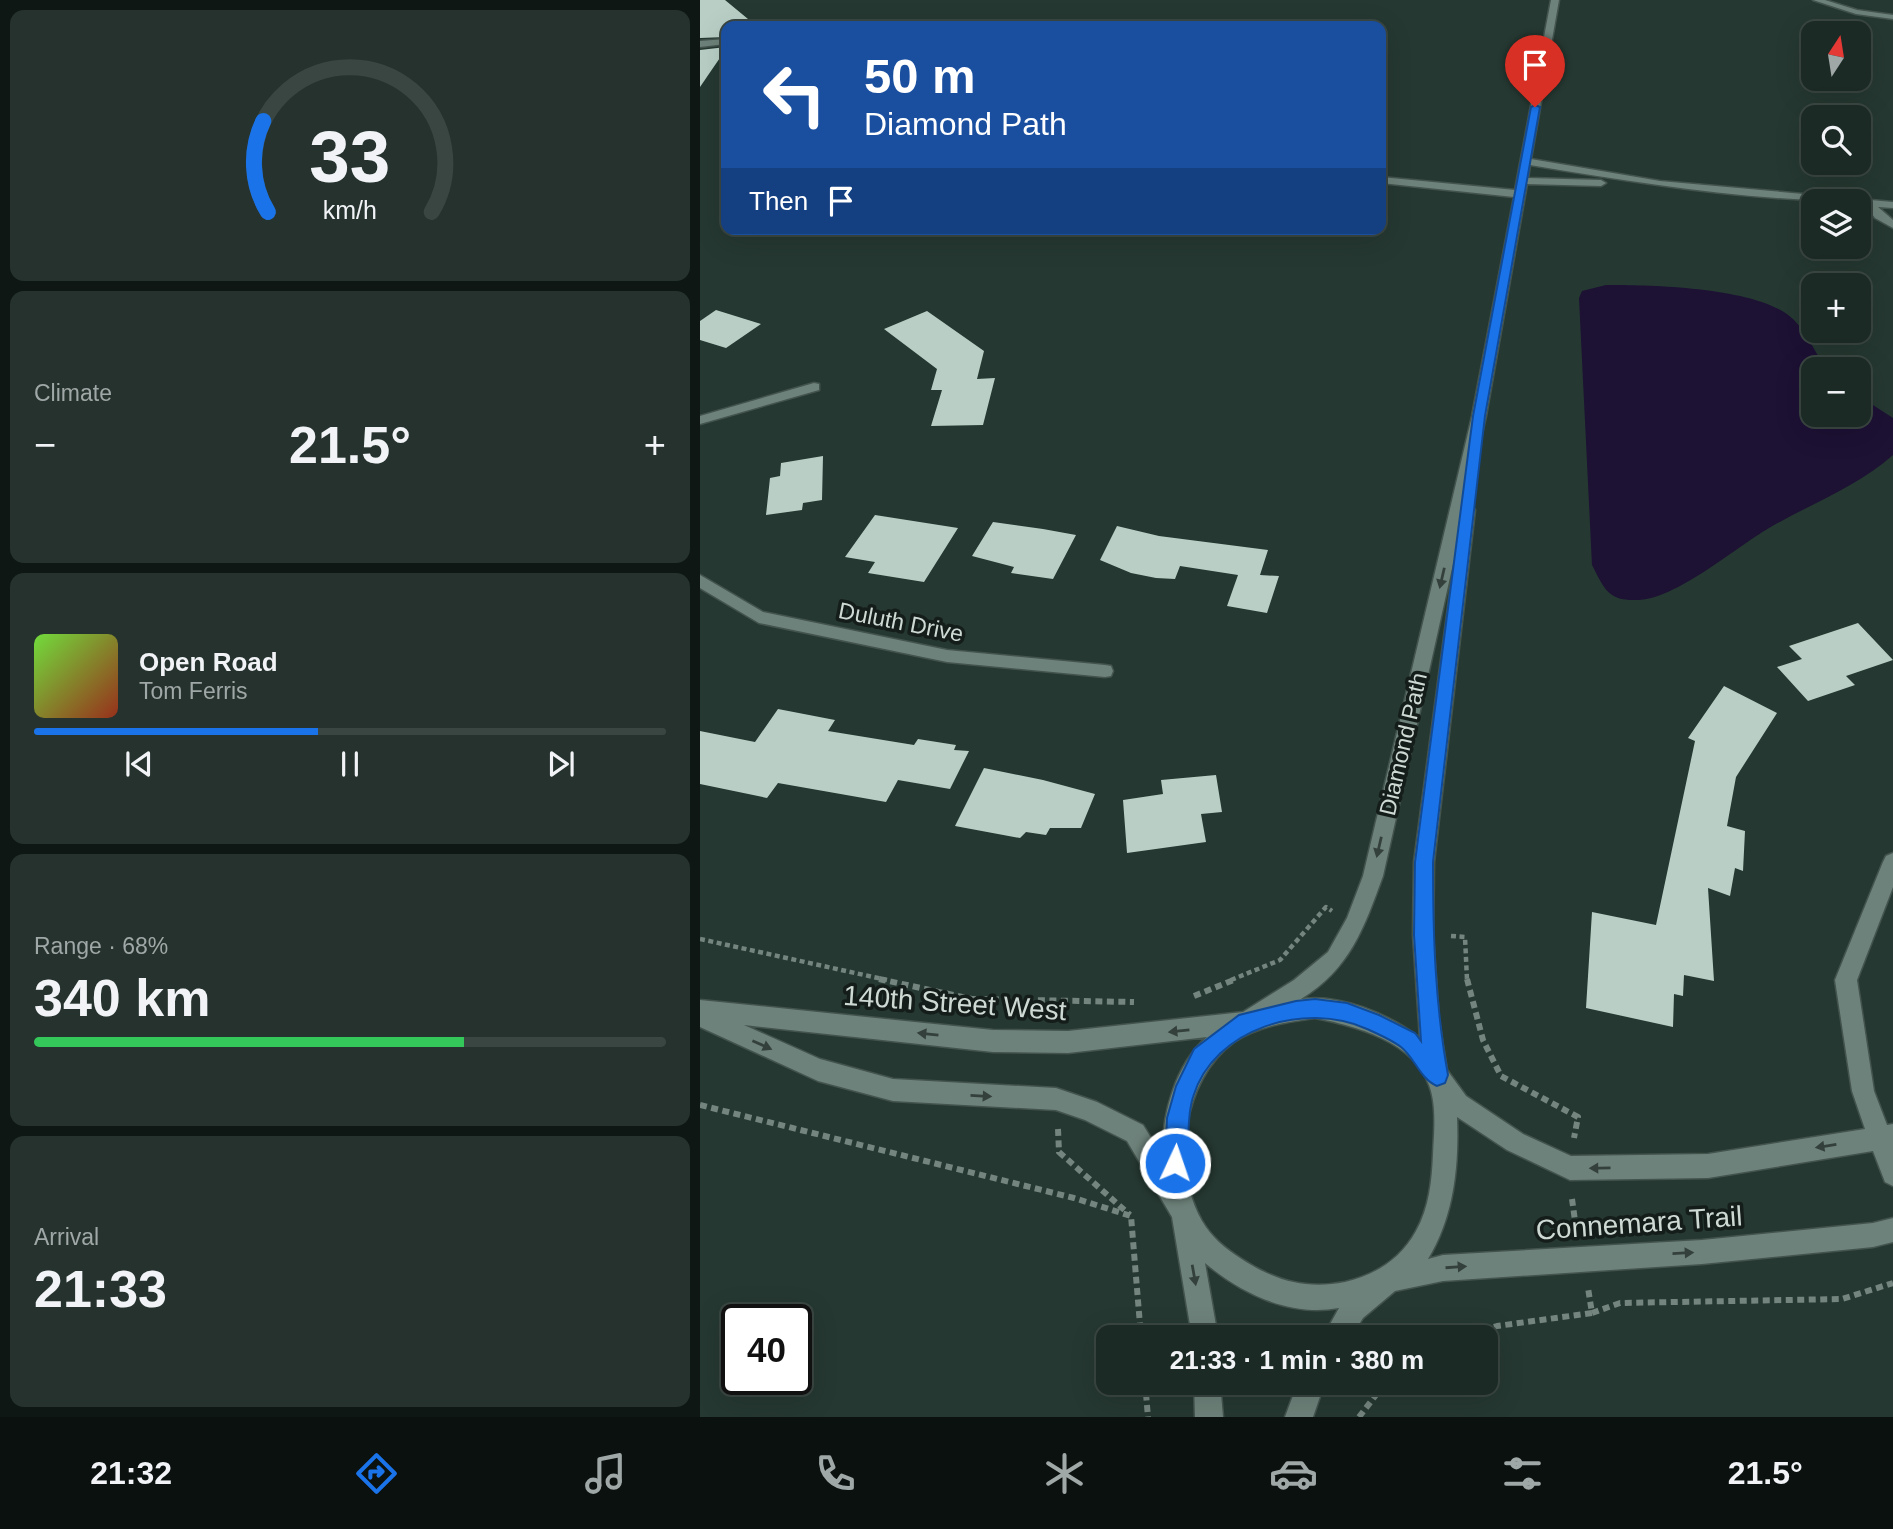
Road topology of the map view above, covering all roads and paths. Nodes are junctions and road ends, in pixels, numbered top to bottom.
1 (1555, 0) edge
2 (1817, 0) edge
3 (1893, 17) edge
4 (721, 42) edge
5 (700, 44) edge
6 (1525, 161) junction
7 (1386, 181) edge
8 (1522, 181) junction
9 (1660, 184) junction
10 (1520, 194) junction
11 (1801, 196) edge
12 (1871, 203) edge
13 (1893, 205) edge
14 (1871, 209) edge
15 (1893, 225) edge
16 (814, 387) dead end
17 (1479, 416) junction
18 (700, 420) edge
19 (700, 581) edge
20 (1105, 671) dead end
21 (1893, 862) edge
22 (1356, 922) junction
23 (1423, 935) junction
24 (700, 939) edge
25 (1180, 998) dead end
26 (1076, 1001) junction
27 (1140, 1002) dead end
28 (700, 1010) edge
29 (700, 1016) edge
30 (1246, 1022) junction
31 (1068, 1042) junction
32 (1437, 1075) junction
33 (1056, 1099) junction
34 (700, 1105) edge
35 (1578, 1117) dead end
36 (1886, 1137) edge
37 (1893, 1174) edge
38 (1184, 1213) junction
39 (1131, 1216) junction
40 (1893, 1230) edge
41 (1389, 1279) junction
42 (1893, 1283) edge
43 (1592, 1313) dead end
44 (1140, 1325) edge
45 (1203, 1325) edge
46 (1343, 1325) edge
47 (1146, 1395) edge
48 (1208, 1395) edge
49 (1306, 1395) edge
50 (1376, 1395) edge
51 (1149, 1417) edge
52 (1209, 1417) edge
53 (1299, 1417) edge
54 (1359, 1417) edge

1 - 6 street, Diamond Path
2 - 3 street
4 - 5 street
6 - 8 street, Diamond Path
6 - 9 street
7 - 10 street
8 - 9 street
8 - 10 street, Diamond Path
9 - 11 street
10 - 17 street, Diamond Path
12 - 13 street
14 - 15 street
16 - 18 street
17 -> 22 street, Diamond Path
17 - 23 street, Diamond Path
19 - 20 street, Duluth Drive
21 - 36 street
22 - 25 path
22 - 30 street, Diamond Path
23 - 32 street, Diamond Path
23 - 35 path
24 - 26 path
26 - 27 path
26 - 31 path
31 -> 28 street, 140th Street West
29 -> 33 street
30 -> 31 street, 140th Street West
30 - 32 street, Diamond Path
30 - 38 street, Diamond Path
36 -> 32 street
32 - 41 street, Diamond Path
33 - 38 street
33 - 39 path
34 - 39 path
36 - 37 street
38 - 41 street, Diamond Path
38 -> 45 street, Diamond Path
39 - 44 path
41 -> 40 street, Connemara Trail
41 - 46 street, Diamond Path
42 - 43 path
47 - 51 path
48 - 52 street
49 - 53 street
50 - 54 path

